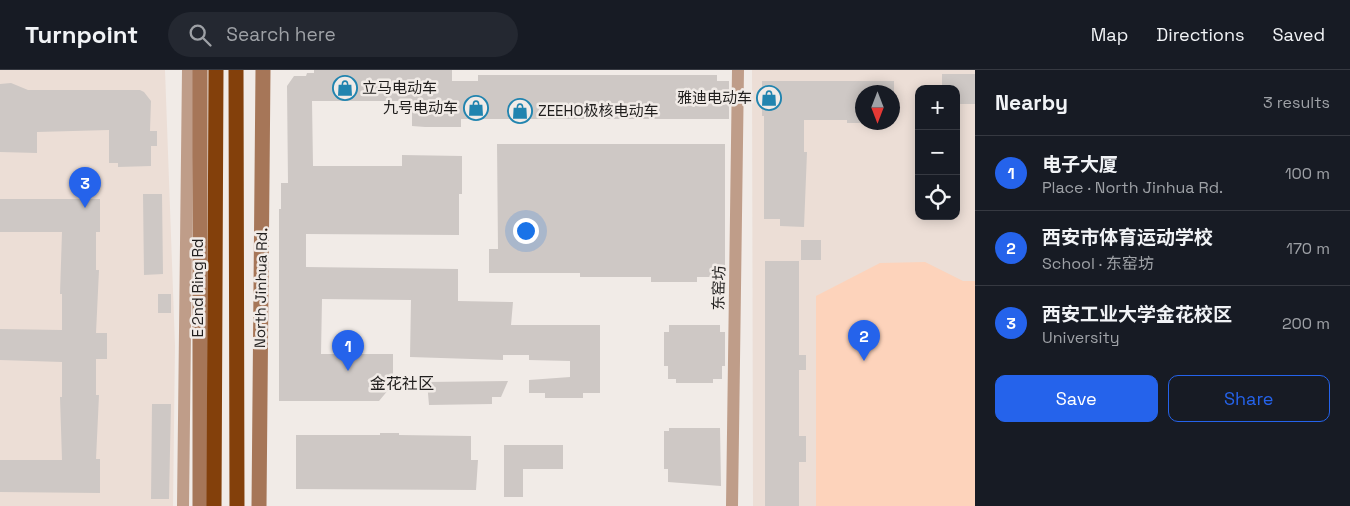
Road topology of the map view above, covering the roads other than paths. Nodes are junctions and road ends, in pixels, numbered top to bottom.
1 (188, 70) edge
2 (200, 70) edge
3 (216, 70) edge
4 (236, 70) edge
5 (262, 70) edge
6 (738, 70) edge
7 (183, 506) edge
8 (200, 506) edge
9 (214, 506) edge
10 (236, 506) edge
11 (259, 506) edge
12 (732, 506) edge

1 - 7 street
2 - 8 main road
3 - 9 highway, E 2nd Ring Rd
4 - 10 highway
5 - 11 main road, North Jinhua Rd.
6 - 12 street, 东窑坊

